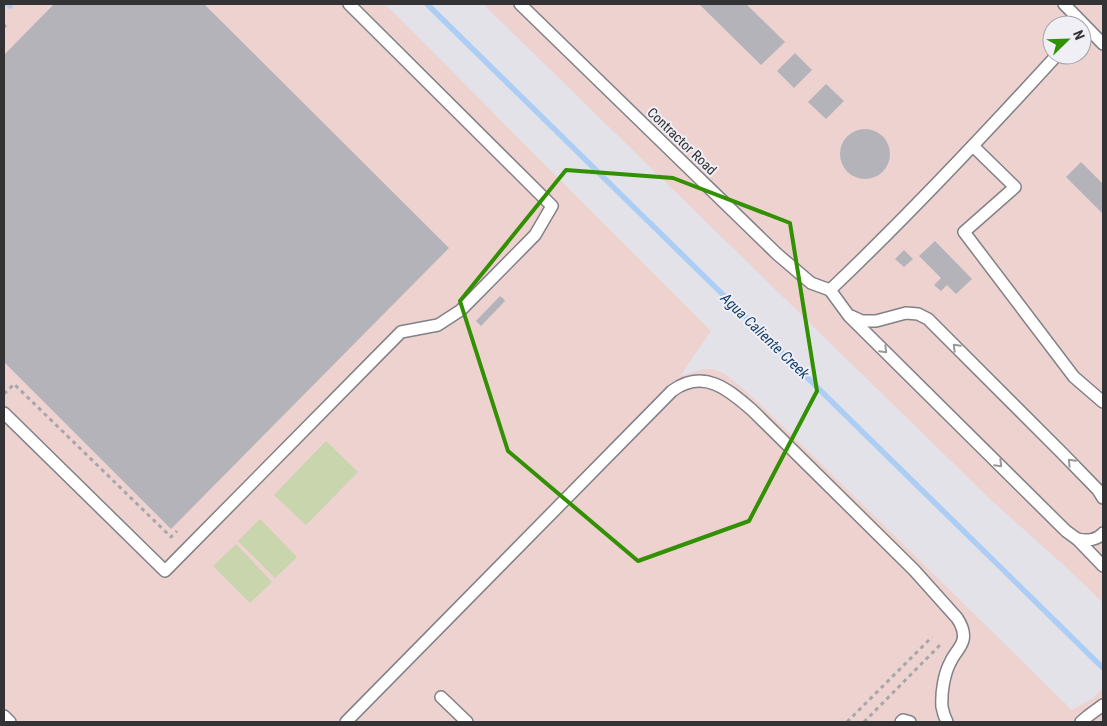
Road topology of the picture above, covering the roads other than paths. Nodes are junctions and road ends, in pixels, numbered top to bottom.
1 (349, 4) edge
2 (520, 4) edge
3 (1064, 4) edge
4 (1073, 15) edge
5 (1092, 35) edge
6 (1103, 44) edge
7 (1048, 65) edge
8 (973, 146) junction
9 (830, 290) junction
10 (849, 316) junction
11 (1103, 402) edge
12 (4, 413) edge
13 (1103, 498) edge
14 (1103, 533) edge
15 (1077, 540) junction
16 (1103, 566) edge
17 (441, 697) dead end
18 (1103, 704) edge
19 (4, 716) edge
20 (10, 722) edge
21 (346, 722) edge
22 (466, 722) edge
23 (901, 722) edge
24 (910, 722) edge
25 (948, 722) edge
26 (1081, 722) edge

1 - 12 lane
2 - 9 lane, Contractor Road
3 - 4 lane
5 - 6 lane
7 - 8 lane
8 - 9 lane
8 - 11 lane
9 - 10 lane
13 -> 10 lane
10 -> 15 lane
14 - 15 lane
15 - 16 lane
17 - 22 lane
18 - 26 lane
19 - 20 lane
21 - 25 lane
23 - 24 lane

